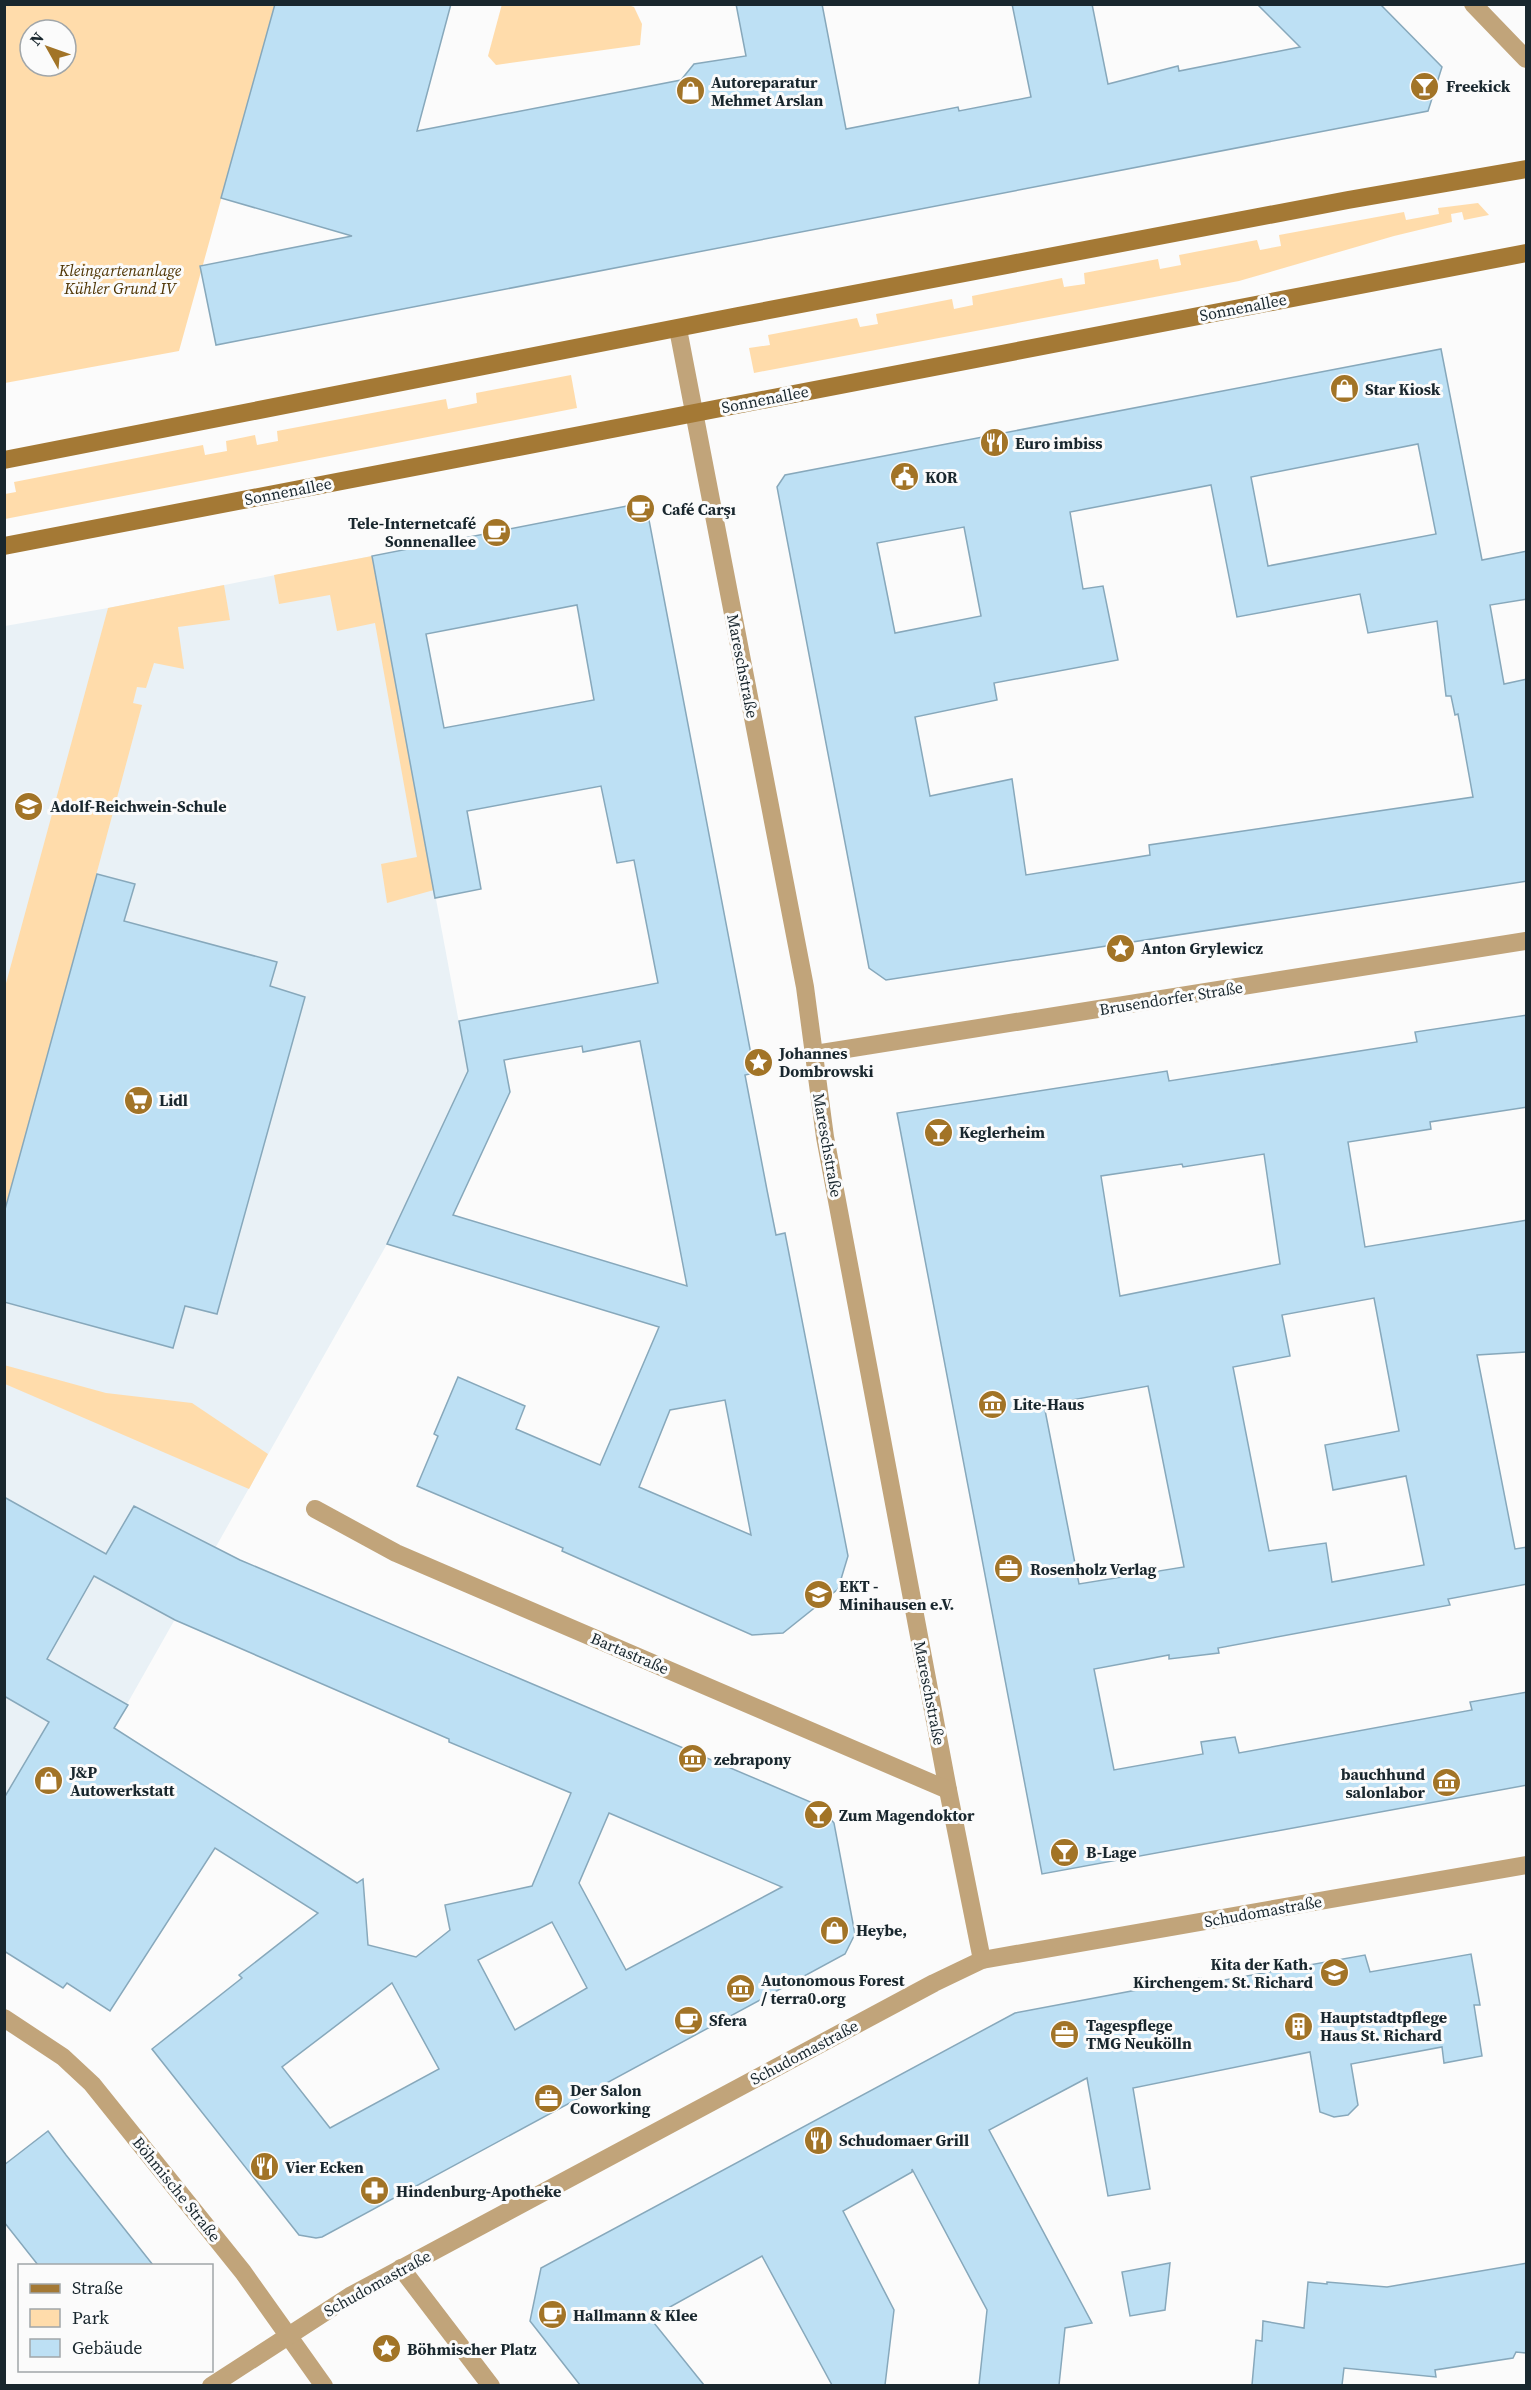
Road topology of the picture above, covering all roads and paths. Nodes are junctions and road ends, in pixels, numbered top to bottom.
1 (1473, 4) edge
2 (1527, 59) edge
3 (1527, 169) edge
4 (1527, 253) edge
5 (678, 329) junction
6 (694, 413) junction
7 (4, 460) edge
8 (4, 546) edge
9 (1527, 941) edge
10 (815, 1054) junction
11 (315, 1509) dead end
12 (948, 1790) junction
13 (1527, 1865) edge
14 (982, 1960) junction
15 (4, 2018) edge
16 (402, 2268) junction
17 (287, 2336) junction
18 (211, 2385) edge
19 (324, 2385) edge
20 (491, 2385) edge

1 - 2 street
3 - 5 main road
4 - 6 main road, Sonnenallee
5 - 6 street, Mareschstraße
5 - 7 main road
6 - 8 main road, Sonnenallee
6 - 10 street, Mareschstraße
9 - 10 street, Brusendorfer Straße
10 - 12 street, Mareschstraße
11 - 12 street, Bartastraße
12 - 14 street, Mareschstraße
13 - 14 street, Schudomastraße
14 - 16 street, Schudomastraße
15 - 17 street, Böhmische Straße
16 - 17 street, Schudomastraße
16 - 20 street
17 - 18 street, Schudomastraße
17 - 19 street, Böhmische Straße

